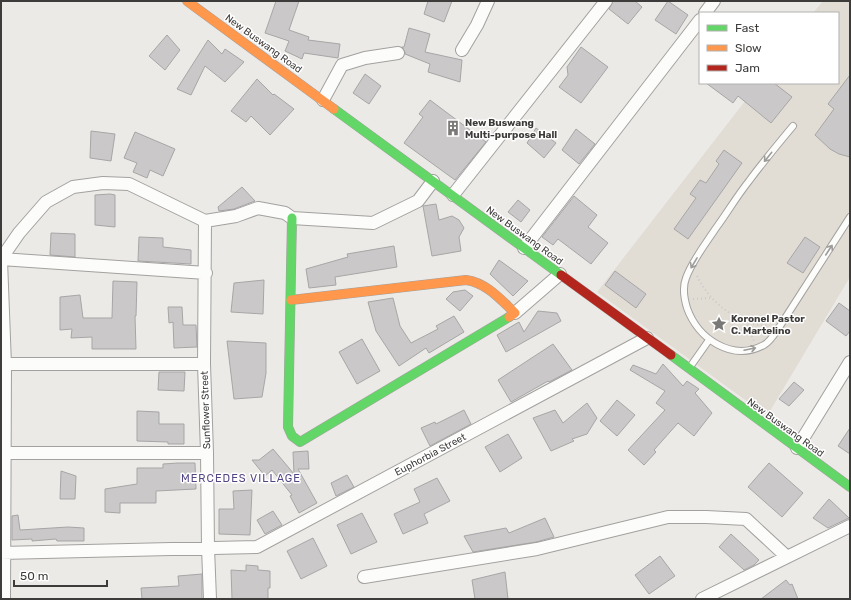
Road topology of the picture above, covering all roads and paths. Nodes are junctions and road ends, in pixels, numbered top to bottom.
1 (187, 1) edge
2 (488, 1) edge
3 (606, 1) edge
4 (714, 1) edge
5 (706, 12) edge
6 (699, 21) edge
7 (462, 50) dead end
8 (398, 53) dead end
9 (323, 100) junction
10 (793, 126) dead end
11 (433, 181) junction
12 (453, 196) junction
13 (850, 217) edge
14 (292, 218) junction
15 (205, 221) junction
16 (524, 248) junction
17 (1, 260) edge
18 (692, 266) junction
19 (206, 273) junction
20 (560, 274) junction
21 (712, 298) junction
22 (685, 299) junction
23 (291, 300) junction
24 (515, 313) junction
25 (746, 322) junction
26 (780, 326) junction
27 (647, 338) junction
28 (709, 340) junction
29 (757, 348) junction
30 (204, 364) junction
31 (850, 364) edge
32 (3, 365) edge
33 (689, 369) junction
34 (796, 448) junction
35 (3, 453) edge
36 (207, 453) junction
37 (850, 487) edge
38 (850, 526) edge
39 (208, 548) junction
40 (3, 553) edge
41 (787, 557) junction
42 (364, 577) dead end
43 (4, 599) edge
44 (210, 599) edge
45 (702, 599) edge

1 - 9 street, New Buswang Road
2 - 7 street
3 - 12 street
4 - 5 street
6 - 16 street
8 - 9 street
9 - 11 street, New Buswang Road
10 -> 18 lane
11 - 12 street, New Buswang Road
11 - 14 street
12 - 16 street, New Buswang Road
26 -> 13 lane
14 - 15 street
14 - 23 street
15 - 19 street, Sunflower Street
15 - 19 street
16 - 20 street, New Buswang Road
17 - 32 street
18 - 21 path
18 - 22 lane
19 - 30 street, Sunflower Street
20 - 24 street
20 - 27 street, New Buswang Road
21 - 22 path
21 - 25 path
22 - 28 lane
23 - 24 street
23 - 24 street
25 - 26 path
25 - 29 path
26 - 29 lane
27 - 33 street, New Buswang Road
27 - 39 street, Euphorbia Street
28 -> 29 lane
28 - 33 lane
30 - 32 street
30 - 36 street, Sunflower Street
31 - 34 street
32 - 35 street
33 - 34 street, New Buswang Road
34 - 37 street, New Buswang Road
35 - 36 street
35 - 40 street
36 - 39 street, Sunflower Street
38 - 41 street
39 - 40 street, Euphorbia Street
39 - 44 street, Sunflower Street
40 - 43 street
41 - 42 street
41 - 45 street

